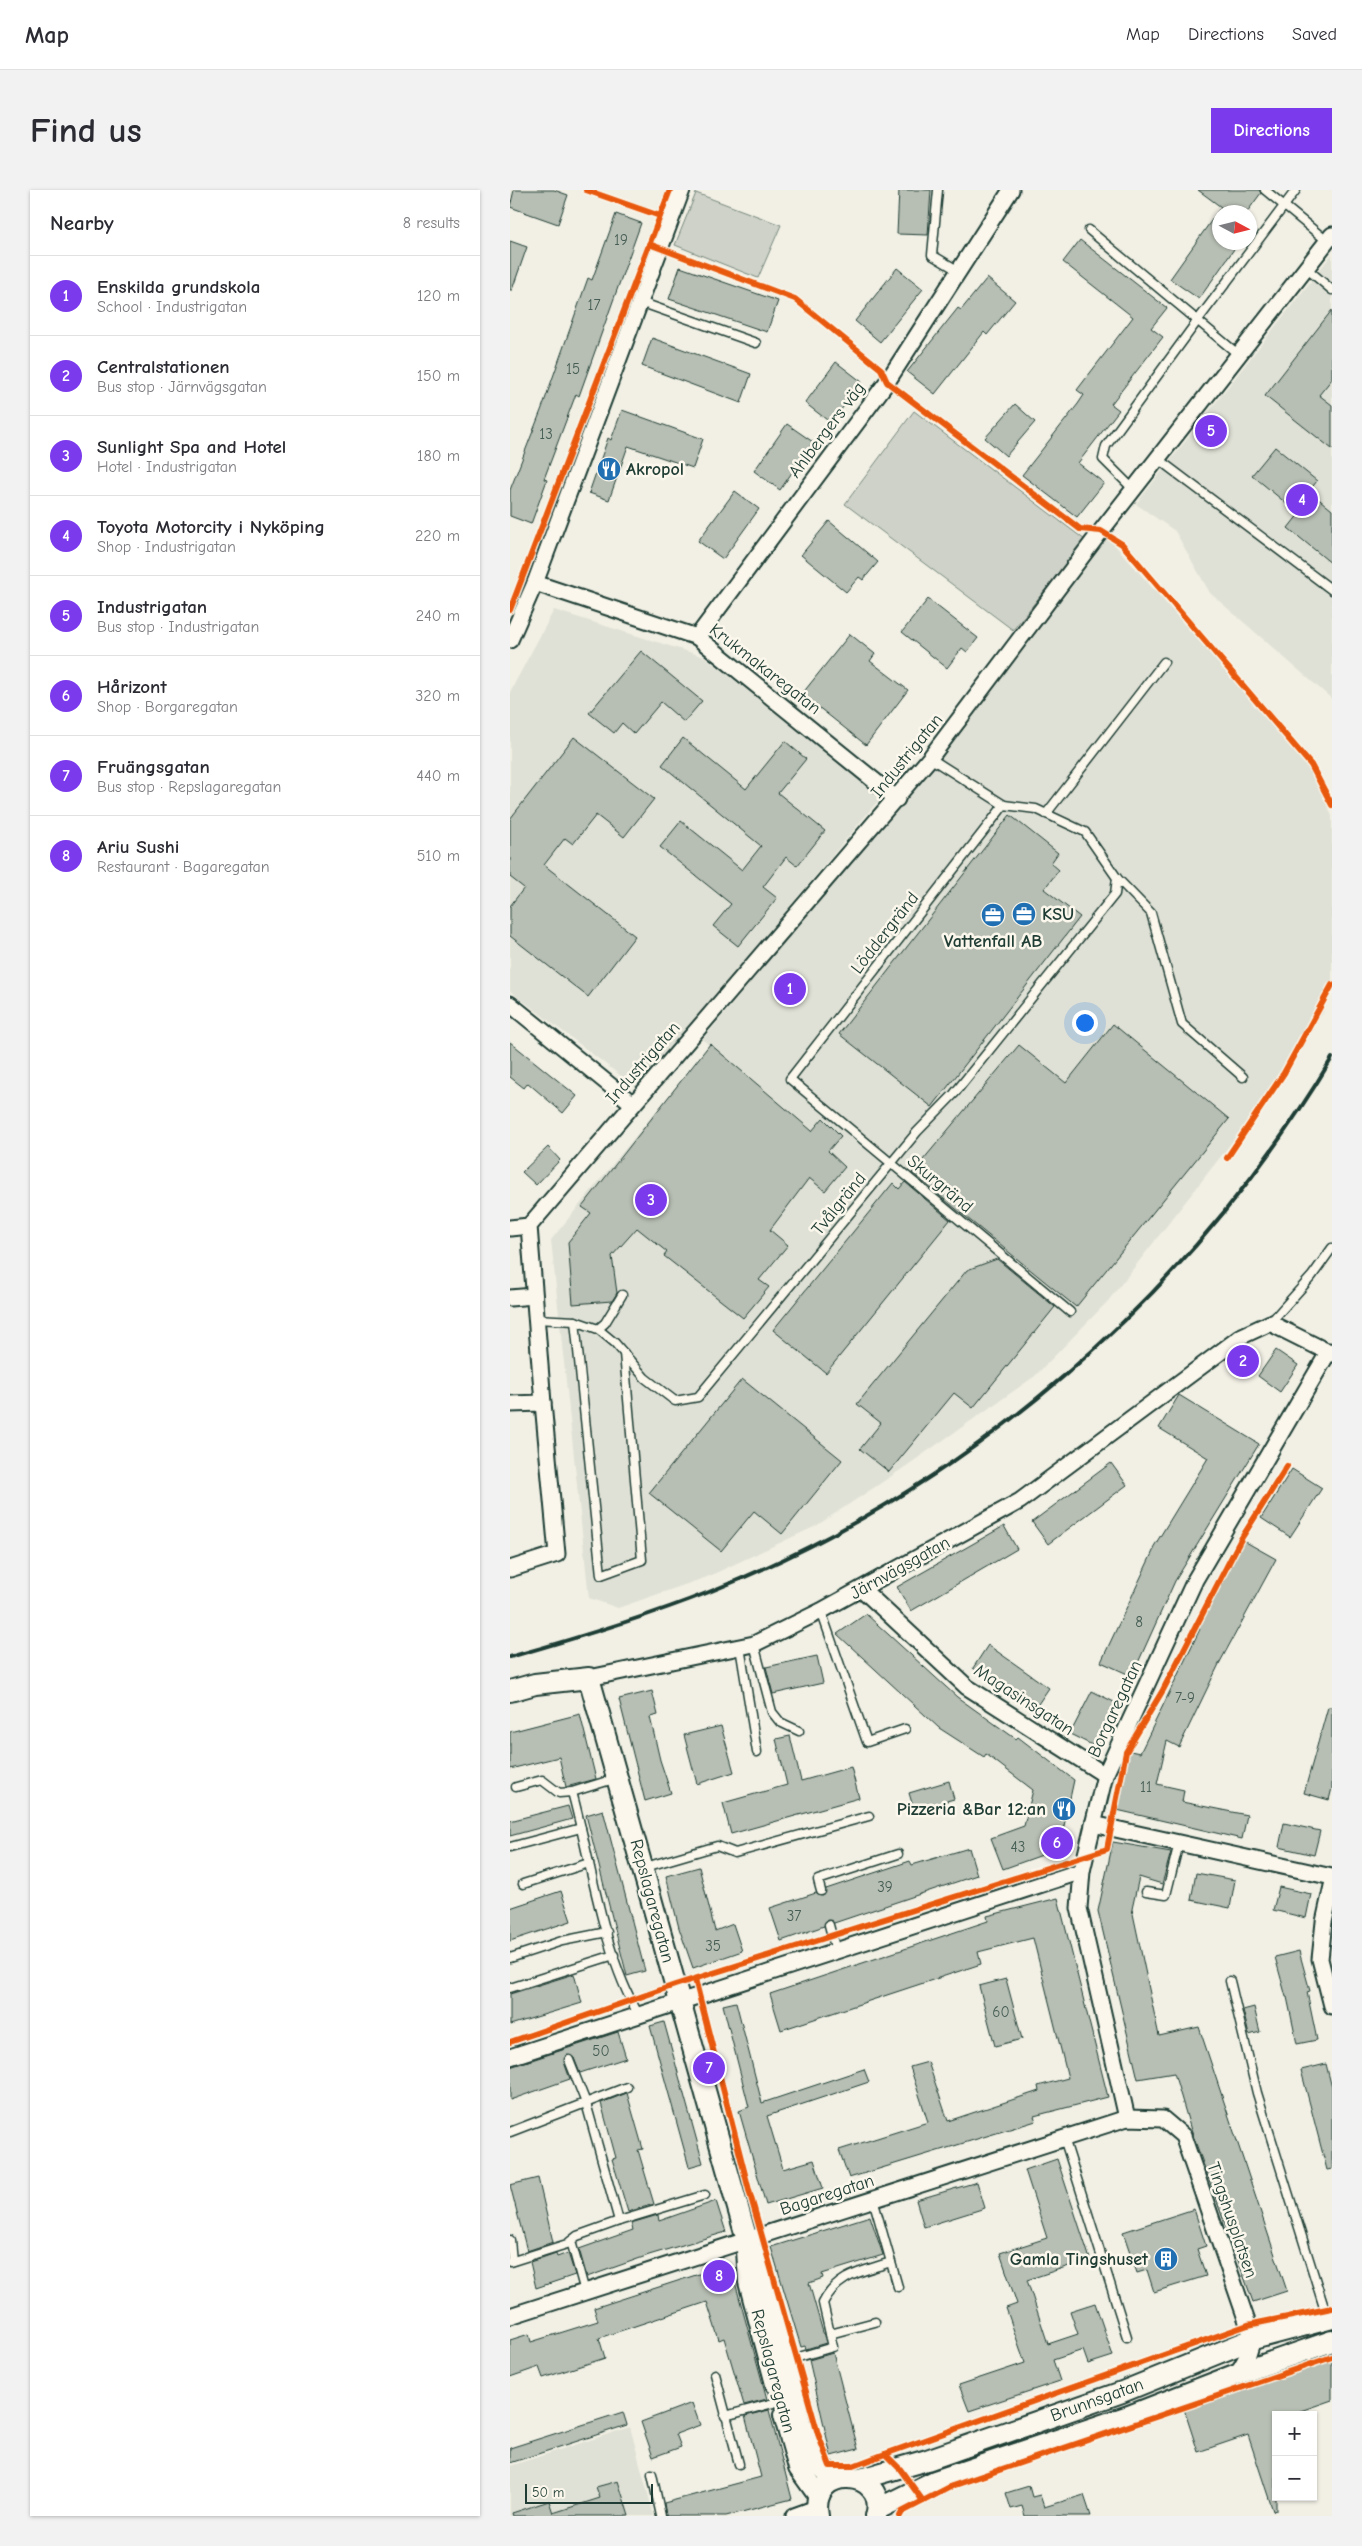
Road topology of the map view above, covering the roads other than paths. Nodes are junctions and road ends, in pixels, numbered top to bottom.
1 (682, 190) edge
2 (938, 190) edge
3 (1010, 190) edge
4 (1264, 190) edge
5 (1296, 190) edge
6 (1284, 206) junction
7 (1089, 230) dead end
8 (1330, 238) edge
9 (1306, 268) junction
10 (959, 270) junction
11 (1332, 290) edge
12 (640, 302) junction
13 (1198, 320) junction
14 (756, 343) dead end
15 (1239, 354) junction
16 (1158, 459) junction
17 (1134, 490) junction
18 (535, 583) junction
19 (1332, 590) edge
20 (697, 637) junction
21 (510, 640) edge
22 (1164, 662) dead end
23 (930, 758) junction
24 (897, 799) junction
25 (1004, 806) junction
26 (1046, 814) junction
27 (1117, 878) junction
28 (510, 1004) edge
29 (1243, 1077) dead end
30 (790, 1079) joint
31 (633, 1104) junction
32 (892, 1164) junction
33 (529, 1226) junction
34 (510, 1228) edge
35 (1332, 1248) edge
36 (622, 1295) dead end
37 (534, 1296) junction
38 (510, 1298) edge
39 (1070, 1312) dead end
40 (536, 1319) junction
41 (575, 1321) junction
42 (1270, 1323) junction
43 (598, 1329) junction
44 (1330, 1352) edge
45 (624, 1353) junction
46 (543, 1403) junction
47 (510, 1404) edge
48 (510, 1569) edge
49 (862, 1589) junction
50 (820, 1611) junction
51 (747, 1645) junction
52 (589, 1678) junction
53 (510, 1690) edge
54 (905, 1729) dead end
55 (799, 1731) dead end
56 (757, 1752) dead end
57 (1104, 1775) junction
58 (618, 1778) junction
59 (516, 1786) dead end
60 (572, 1792) junction
61 (869, 1816) dead end
62 (1093, 1824) junction
63 (581, 1828) junction
64 (1179, 1843) junction
65 (510, 1847) edge
66 (898, 1854) dead end
67 (589, 1863) junction
68 (642, 1868) junction
69 (1082, 1871) junction
70 (1332, 1877) edge
71 (523, 1884) dead end
72 (1332, 1886) edge
73 (821, 1891) dead end
74 (1146, 1892) dead end
75 (829, 1924) dead end
76 (607, 1932) junction
77 (836, 1951) junction
78 (614, 1955) junction
79 (510, 1958) edge
80 (1230, 1981) dead end
81 (510, 1988) edge
82 (681, 2002) junction
83 (1332, 2006) edge
84 (639, 2015) junction
85 (510, 2057) edge
86 (569, 2060) dead end
87 (628, 2087) dead end
88 (586, 2103) junction
89 (1127, 2118) junction
90 (510, 2132) edge
91 (1064, 2138) junction
92 (705, 2195) dead end
93 (873, 2200) junction
94 (619, 2221) junction
95 (510, 2240) edge
96 (747, 2240) junction
97 (571, 2241) junction
98 (511, 2262) edge
99 (891, 2262) junction
100 (898, 2287) dead end
101 (585, 2292) junction
102 (510, 2316) edge
103 (1330, 2319) edge
104 (875, 2322) dead end
105 (830, 2334) junction
106 (1127, 2337) dead end
107 (1253, 2339) junction
108 (1332, 2341) edge
109 (784, 2362) junction
110 (715, 2374) dead end
111 (1237, 2374) junction
112 (781, 2401) junction
113 (726, 2416) junction
114 (739, 2464) dead end
115 (652, 2474) dead end
116 (835, 2479) junction
117 (860, 2480) junction
118 (818, 2507) edge
119 (877, 2513) edge
120 (662, 2516) edge
121 (794, 2516) edge

1 - 12 street
2 - 10 lane
3 - 10 street, Ahlbergers väg
4 - 6 lane
5 - 6 lane
6 - 8 lane
6 - 13 lane
7 - 13 lane
8 - 9 street, Industrigatan
9 - 11 lane
9 - 15 street, Industrigatan
10 - 20 street, Ahlbergers väg
12 - 14 lane
12 - 18 street
13 - 15 lane
13 - 17 lane
15 - 16 street, Industrigatan
16 - 17 street, Industrigatan
16 - 19 lane
17 - 23 street, Industrigatan
18 - 20 street, Krukmakaregatan
18 - 21 street
20 - 24 street, Krukmakaregatan
22 - 26 lane
23 - 24 street, Industrigatan
23 - 25 lane
24 - 31 street, Industrigatan
25 - 26 lane
25 - 30 lane, Löddergränd
26 - 27 lane
27 - 29 lane
27 - 32 lane, Tvålgränd
28 - 31 street
30 - 32 lane, Skurgränd
31 - 33 street, Industrigatan
32 - 39 lane, Skurgränd
32 - 45 lane, Tvålgränd
33 - 34 street
33 - 37 street
35 - 42 lane
36 - 43 lane
37 - 38 street
37 - 40 street
40 - 41 lane, Tvålgränd
40 - 46 street
41 - 43 lane, Tvålgränd
41 - 45 lane
42 - 44 street
42 - 49 street, Järnvägsgatan
43 - 45 lane, Tvålgränd
44 - 57 street, Borgaregatan
46 - 47 street
46 - 48 street
49 - 50 street, Järnvägsgatan
49 - 57 street, Magasinsgatan
50 - 51 street, Järnvägsgatan
50 - 54 lane
51 - 52 street, Järnvägsgatan
51 - 55 lane
51 - 56 lane
52 - 53 main road, Järnvägsgatan
52 - 58 main road, Repslagaregatan
57 - 62 street, Borgaregatan
58 - 60 lane
58 - 68 main road, Repslagaregatan
59 - 60 lane
60 - 63 lane
61 - 68 lane
62 - 64 street
62 - 69 street, Borgaregatan
63 - 65 lane
63 - 67 lane
64 - 70 street
64 - 74 lane
66 - 73 lane
67 - 71 lane
67 - 76 lane
68 - 82 main road, Repslagaregatan
69 - 77 street
69 - 89 street, Borgaregatan
72 - 83 street
75 - 77 lane
76 - 78 lane
76 - 79 lane
77 - 82 street
78 - 81 lane
78 - 84 lane
80 - 103 lane
82 - 84 street
82 - 96 main road, Repslagaregatan
84 - 85 street
86 - 88 lane
87 - 88 lane
88 - 90 lane
88 - 94 lane
89 - 91 street, Bagaregatan
89 - 107 street, Tingshusplatsen
91 - 93 street, Bagaregatan
91 - 106 lane
92 - 94 lane
93 - 96 street, Bagaregatan
93 - 99 lane
94 - 97 lane
95 - 98 lane
96 - 101 street, Bagaregatan
96 - 109 main road, Repslagaregatan
96 - 112 main road, Repslagaregatan
97 - 98 lane
97 - 101 lane
99 - 100 lane
99 - 105 lane
101 - 102 street, Bagaregatan
103 - 107 main road, Brunnsgatan
104 - 105 lane
105 - 109 lane
107 - 111 street
107 - 117 main road, Brunnsgatan
108 - 111 main road, Brunnsgatan
109 - 116 main road, Repslagaregatan
110 - 113 lane
111 - 119 main road, Brunnsgatan
112 - 113 lane
112 - 118 main road, Repslagaregatan
113 - 114 lane
115 - 120 lane
116 - 117 main road, Brunnsgatan
116 - 118 main road
117 - 119 main road
118 - 121 street

